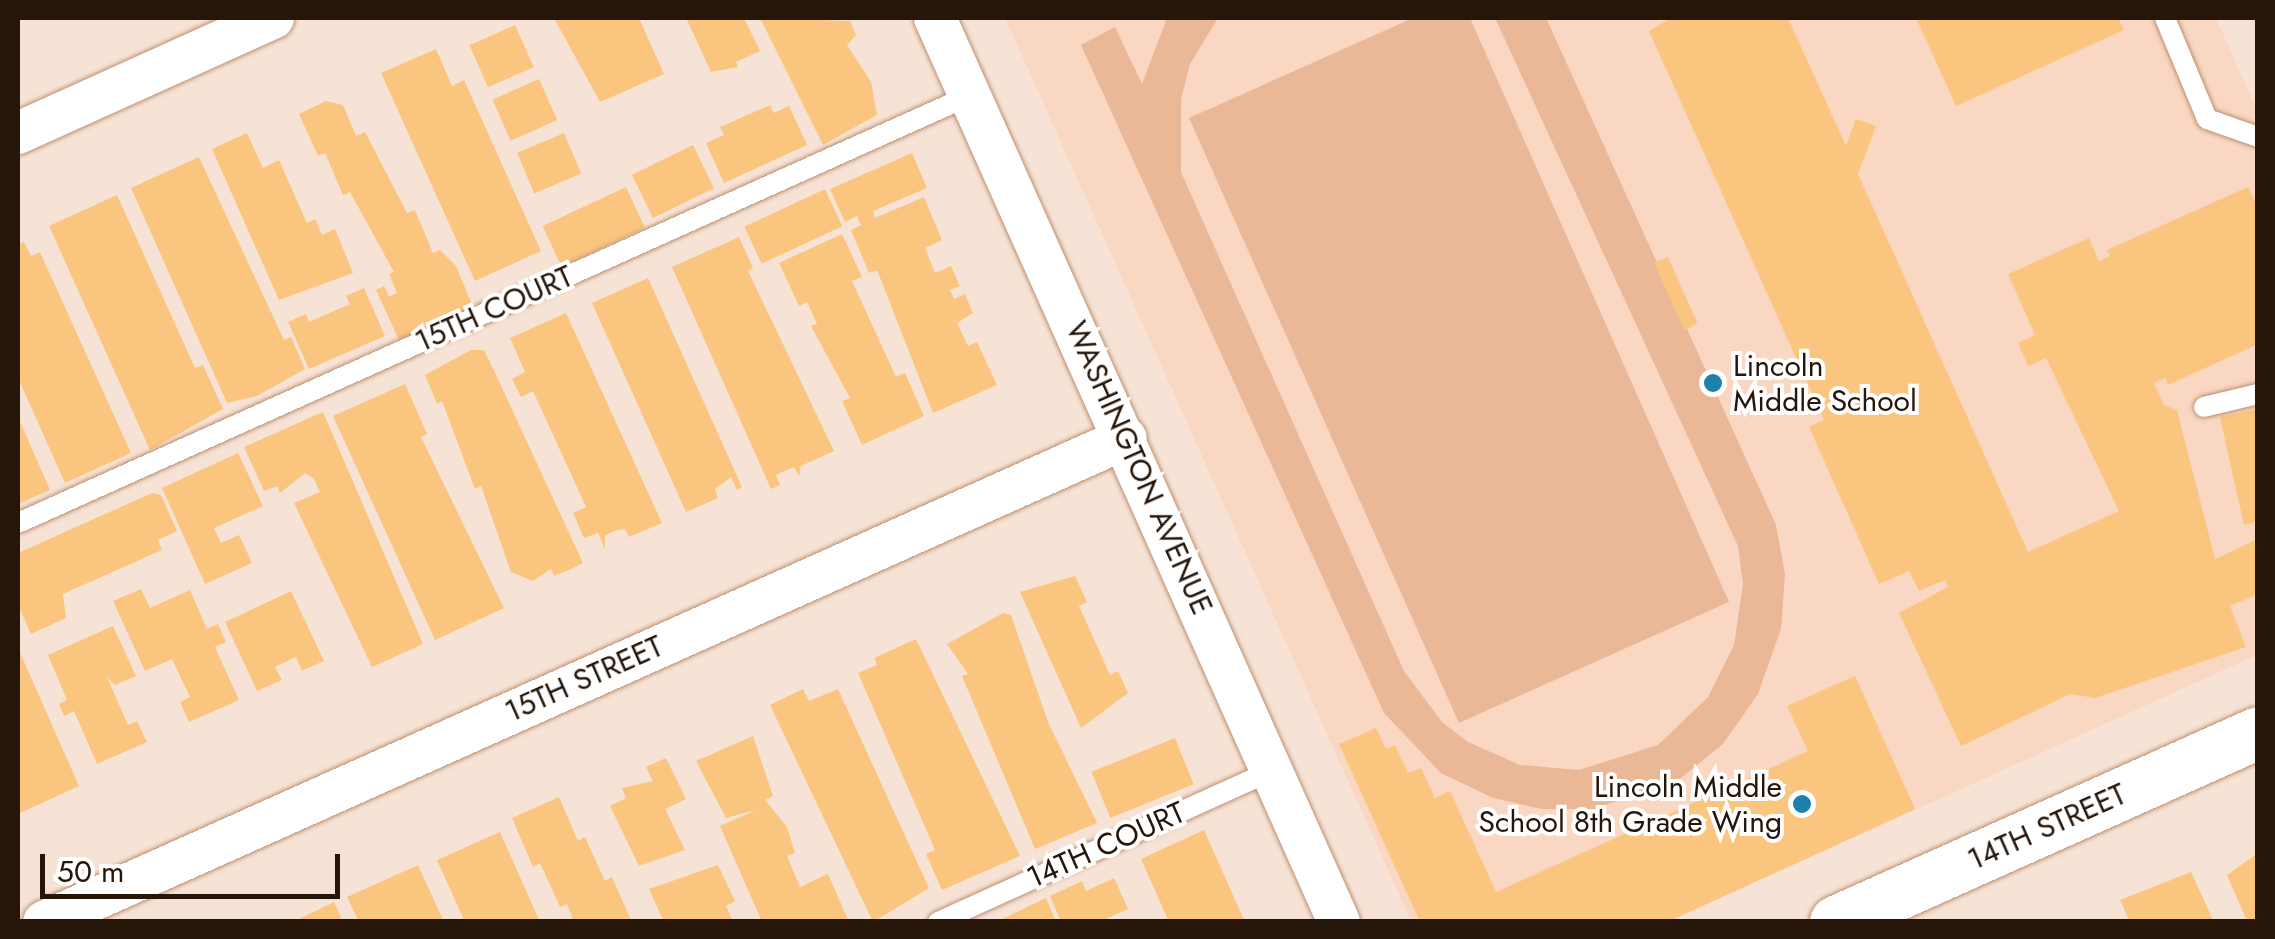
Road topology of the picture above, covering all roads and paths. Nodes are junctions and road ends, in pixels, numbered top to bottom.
1 (273, 18) edge
2 (935, 18) edge
3 (2164, 18) edge
4 (971, 94) junction
5 (18, 132) edge
6 (2258, 138) edge
7 (2258, 394) edge
8 (2204, 408) dead end
9 (1126, 438) junction
10 (18, 523) edge
11 (2258, 733) edge
12 (1275, 769) junction
13 (44, 922) edge
14 (938, 922) edge
15 (1339, 922) edge
16 (1836, 922) edge

1 - 5 street
2 - 4 street, WASHINGTON AVENUE
3 - 6 lane
4 - 9 street, WASHINGTON AVENUE
4 - 10 lane, 15TH COURT
7 - 8 lane
9 - 12 street, WASHINGTON AVENUE
9 - 13 street, 15TH STREET
11 - 16 street, 14TH STREET
12 - 14 lane, 14TH COURT
12 - 15 street, WASHINGTON AVENUE

